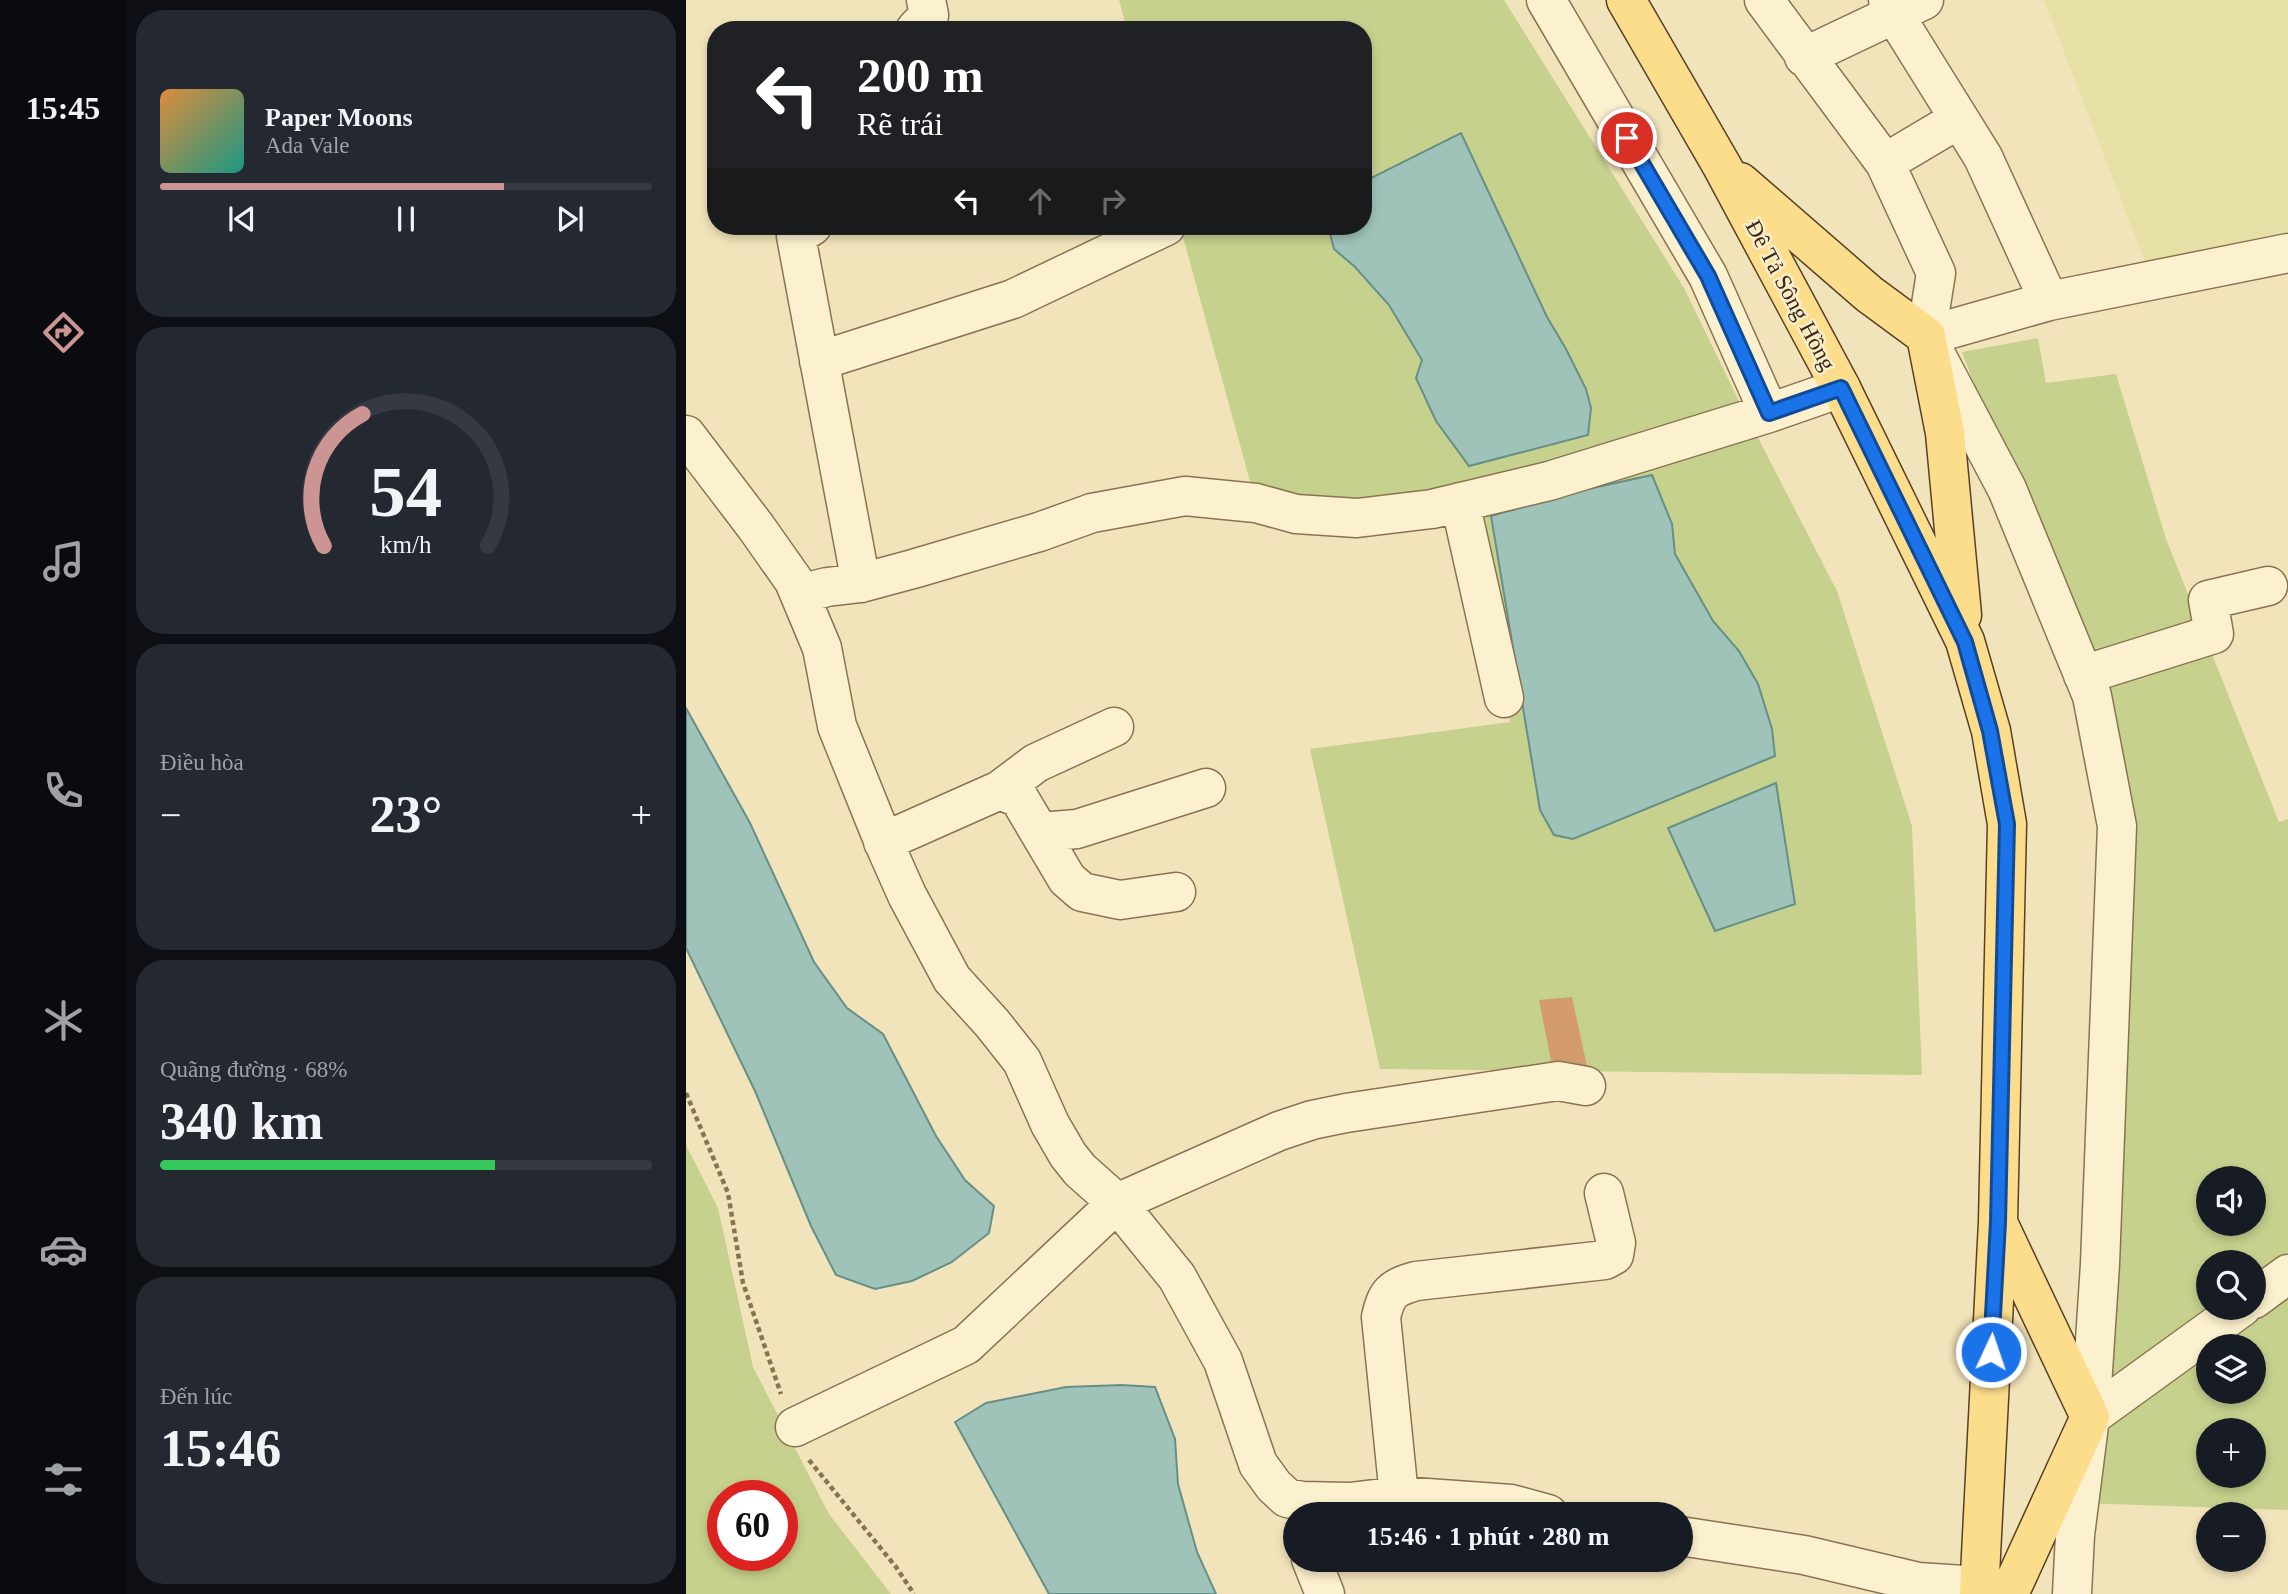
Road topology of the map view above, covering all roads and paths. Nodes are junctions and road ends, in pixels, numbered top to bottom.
1 (926, 0) edge
2 (1546, 0) edge
3 (1626, 0) edge
4 (1764, 0) edge
5 (1902, 5) edge
6 (923, 21) edge
7 (1804, 57) junction
8 (1959, 118) junction
9 (1885, 163) junction
10 (1722, 166) junction
11 (798, 235) edge
12 (1147, 235) edge
13 (2288, 253) edge
14 (2049, 301) junction
15 (1926, 336) junction
16 (819, 361) junction
17 (1841, 388) junction
18 (1769, 413) junction
19 (686, 435) edge
20 (1460, 502) junction
21 (861, 583) junction
22 (2268, 586) dead end
23 (800, 594) junction
24 (1965, 642) junction
25 (2083, 675) junction
26 (1504, 698) dead end
27 (1114, 727) dead end
28 (1206, 788) dead end
29 (1000, 790) junction
30 (1039, 832) junction
31 (883, 842) junction
32 (1176, 892) dead end
33 (1586, 1086) dead end
34 (686, 1093) edge
35 (1604, 1193) dead end
36 (1117, 1203) junction
37 (1998, 1222) junction
38 (2288, 1274) edge
39 (2266, 1290) edge
40 (2224, 1320) edge
41 (2090, 1417) junction
42 (795, 1427) junction
43 (1399, 1496) junction
44 (1286, 1502) edge
45 (1300, 1502) edge
46 (1350, 1502) edge
47 (1350, 1502) edge
48 (1482, 1502) edge
49 (1693, 1538) edge
50 (1316, 1572) edge
51 (1989, 1592) edge
52 (914, 1594) edge
53 (1325, 1594) edge
54 (2072, 1594) edge

1 - 6 street
2 - 18 street
3 - 10 main road, Đê Tả Sông Hồng
4 - 7 street
5 - 7 street
5 - 8 street
7 - 9 street
8 - 9 street
8 - 14 street
9 - 15 street
10 - 15 main road
10 - 17 main road, Đê Tả Sông Hồng
11 - 16 street
12 - 16 street
13 - 14 street
14 - 15 street
15 - 24 main road
15 - 25 street
16 - 21 street
17 - 18 street
17 - 24 main road, Đê Tả Sông Hồng
18 - 20 street
19 - 23 street
20 - 21 street
20 - 26 street
21 - 23 street
22 - 25 street
23 - 31 street
24 - 37 main road, Đê Tả Sông Hồng
25 - 41 street
27 - 29 street
28 - 30 street
29 - 30 street
29 - 31 street
30 - 32 street
31 - 36 street
33 - 36 street
34 - 42 path
35 - 43 street
36 - 42 street
36 - 44 street
37 - 41 main road
37 - 51 main road, Đê Tả Sông Hồng
38 - 39 street
40 - 41 street
41 - 51 main road
41 - 54 street
42 - 52 path
43 - 46 street
43 - 48 street
45 - 47 street
49 - 51 street
50 - 53 street

